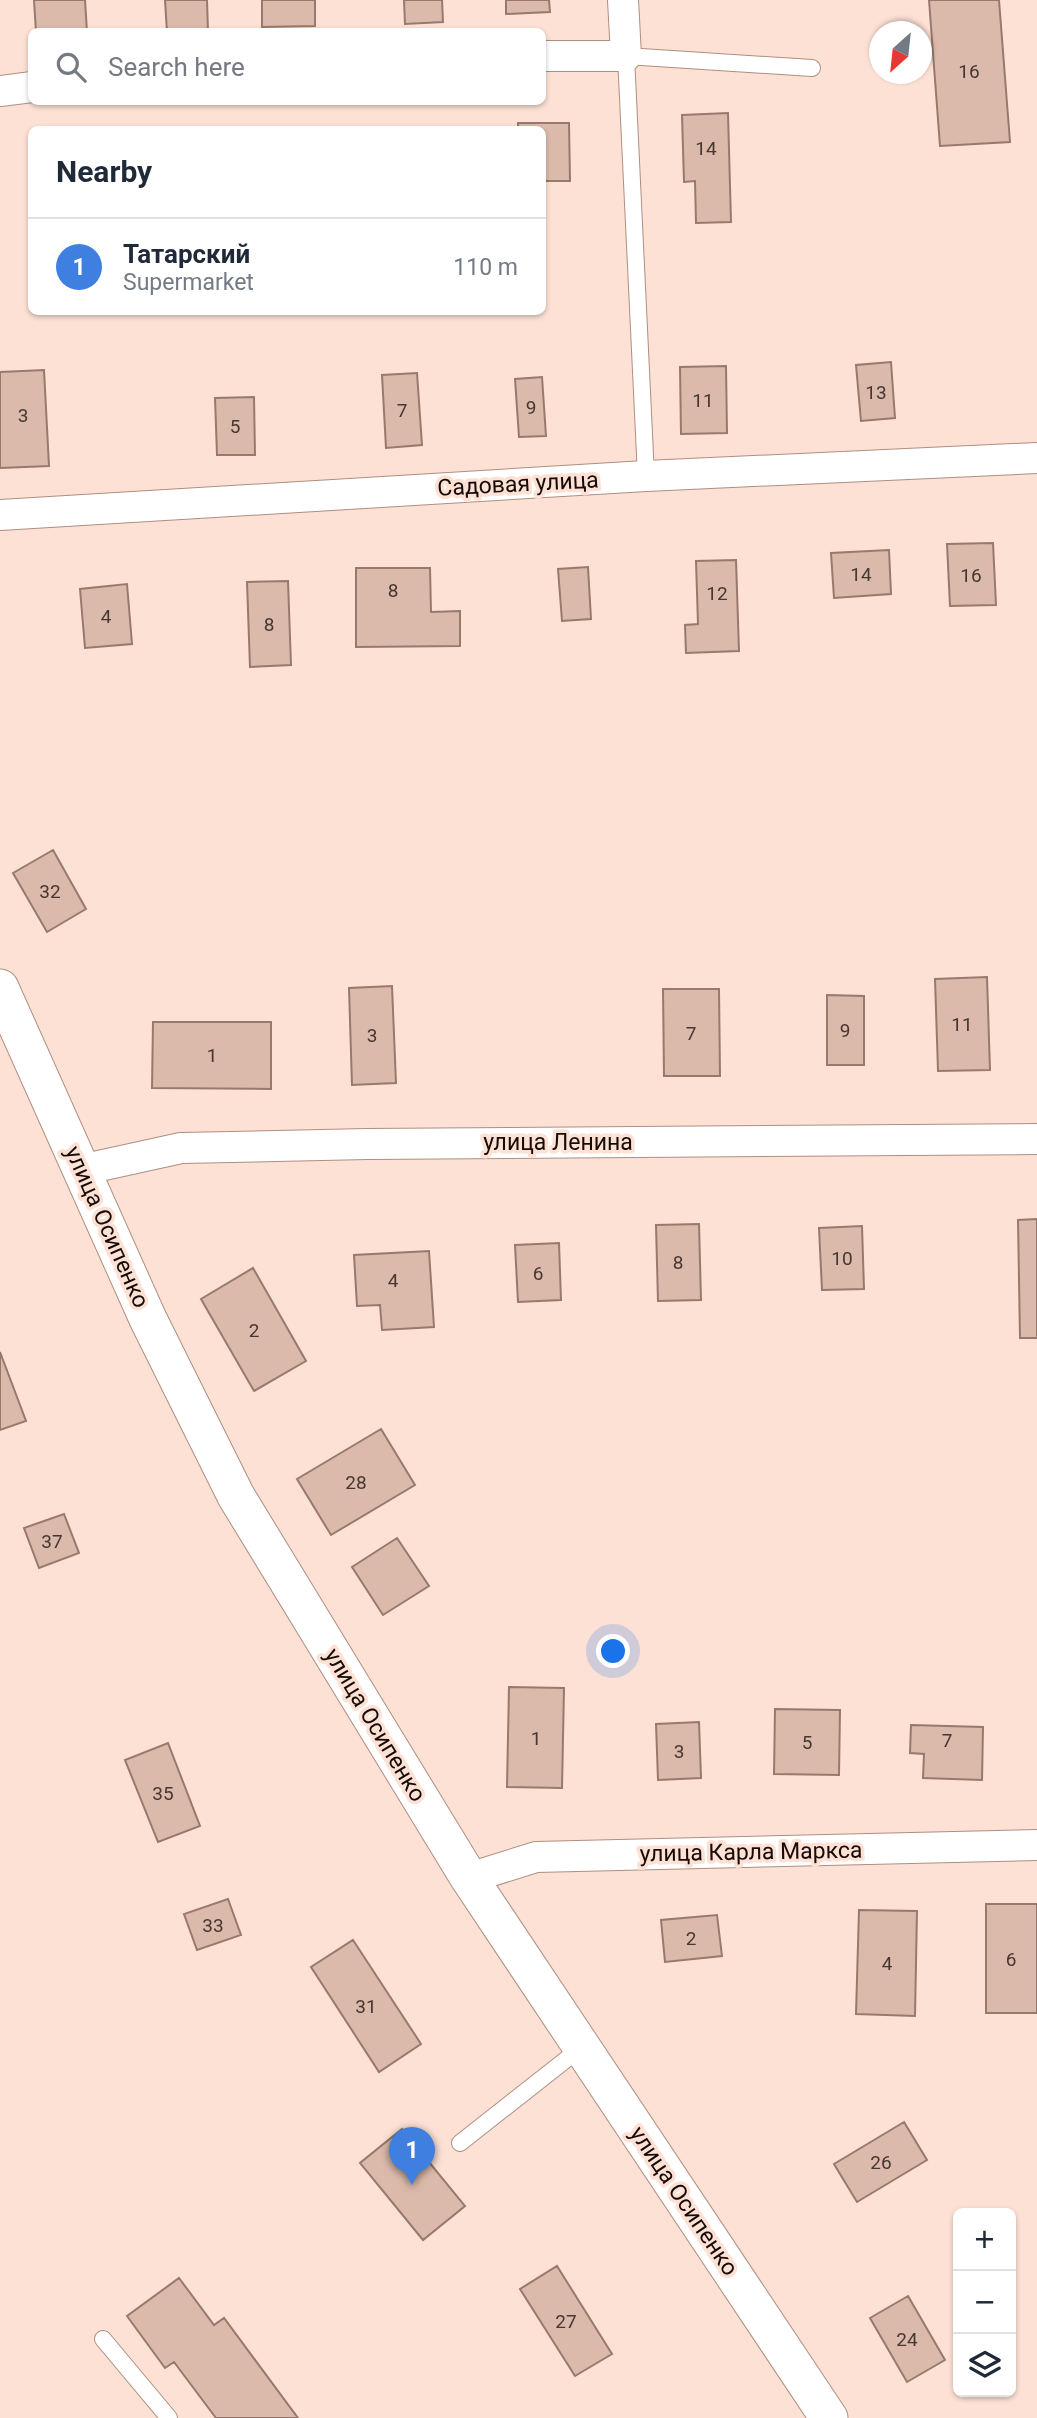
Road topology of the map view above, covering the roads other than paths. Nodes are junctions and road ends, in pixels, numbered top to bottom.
1 (623, 0) edge
2 (626, 56) junction
3 (546, 57) edge
4 (812, 68) dead end
5 (28, 88) edge
6 (0, 91) edge
7 (1037, 458) edge
8 (646, 476) junction
9 (0, 515) edge
10 (0, 988) edge
11 (1037, 1139) edge
12 (81, 1170) junction
13 (1037, 1845) edge
14 (469, 1878) junction
15 (582, 2047) junction
16 (460, 2143) dead end
17 (103, 2339) dead end
18 (169, 2418) edge
19 (829, 2418) edge

1 - 2 street
2 - 3 street
2 - 4 lane
2 - 8 lane
5 - 6 street
7 - 8 street, Садовая улица
8 - 9 street, Садовая улица
10 - 12 street, улица Осипенко
11 - 12 street, улица Ленина
12 - 14 street, улица Осипенко
13 - 14 street, улица Карла Маркса
14 - 15 street, улица Осипенко
15 - 16 lane
15 - 19 street, улица Осипенко
17 - 18 lane

